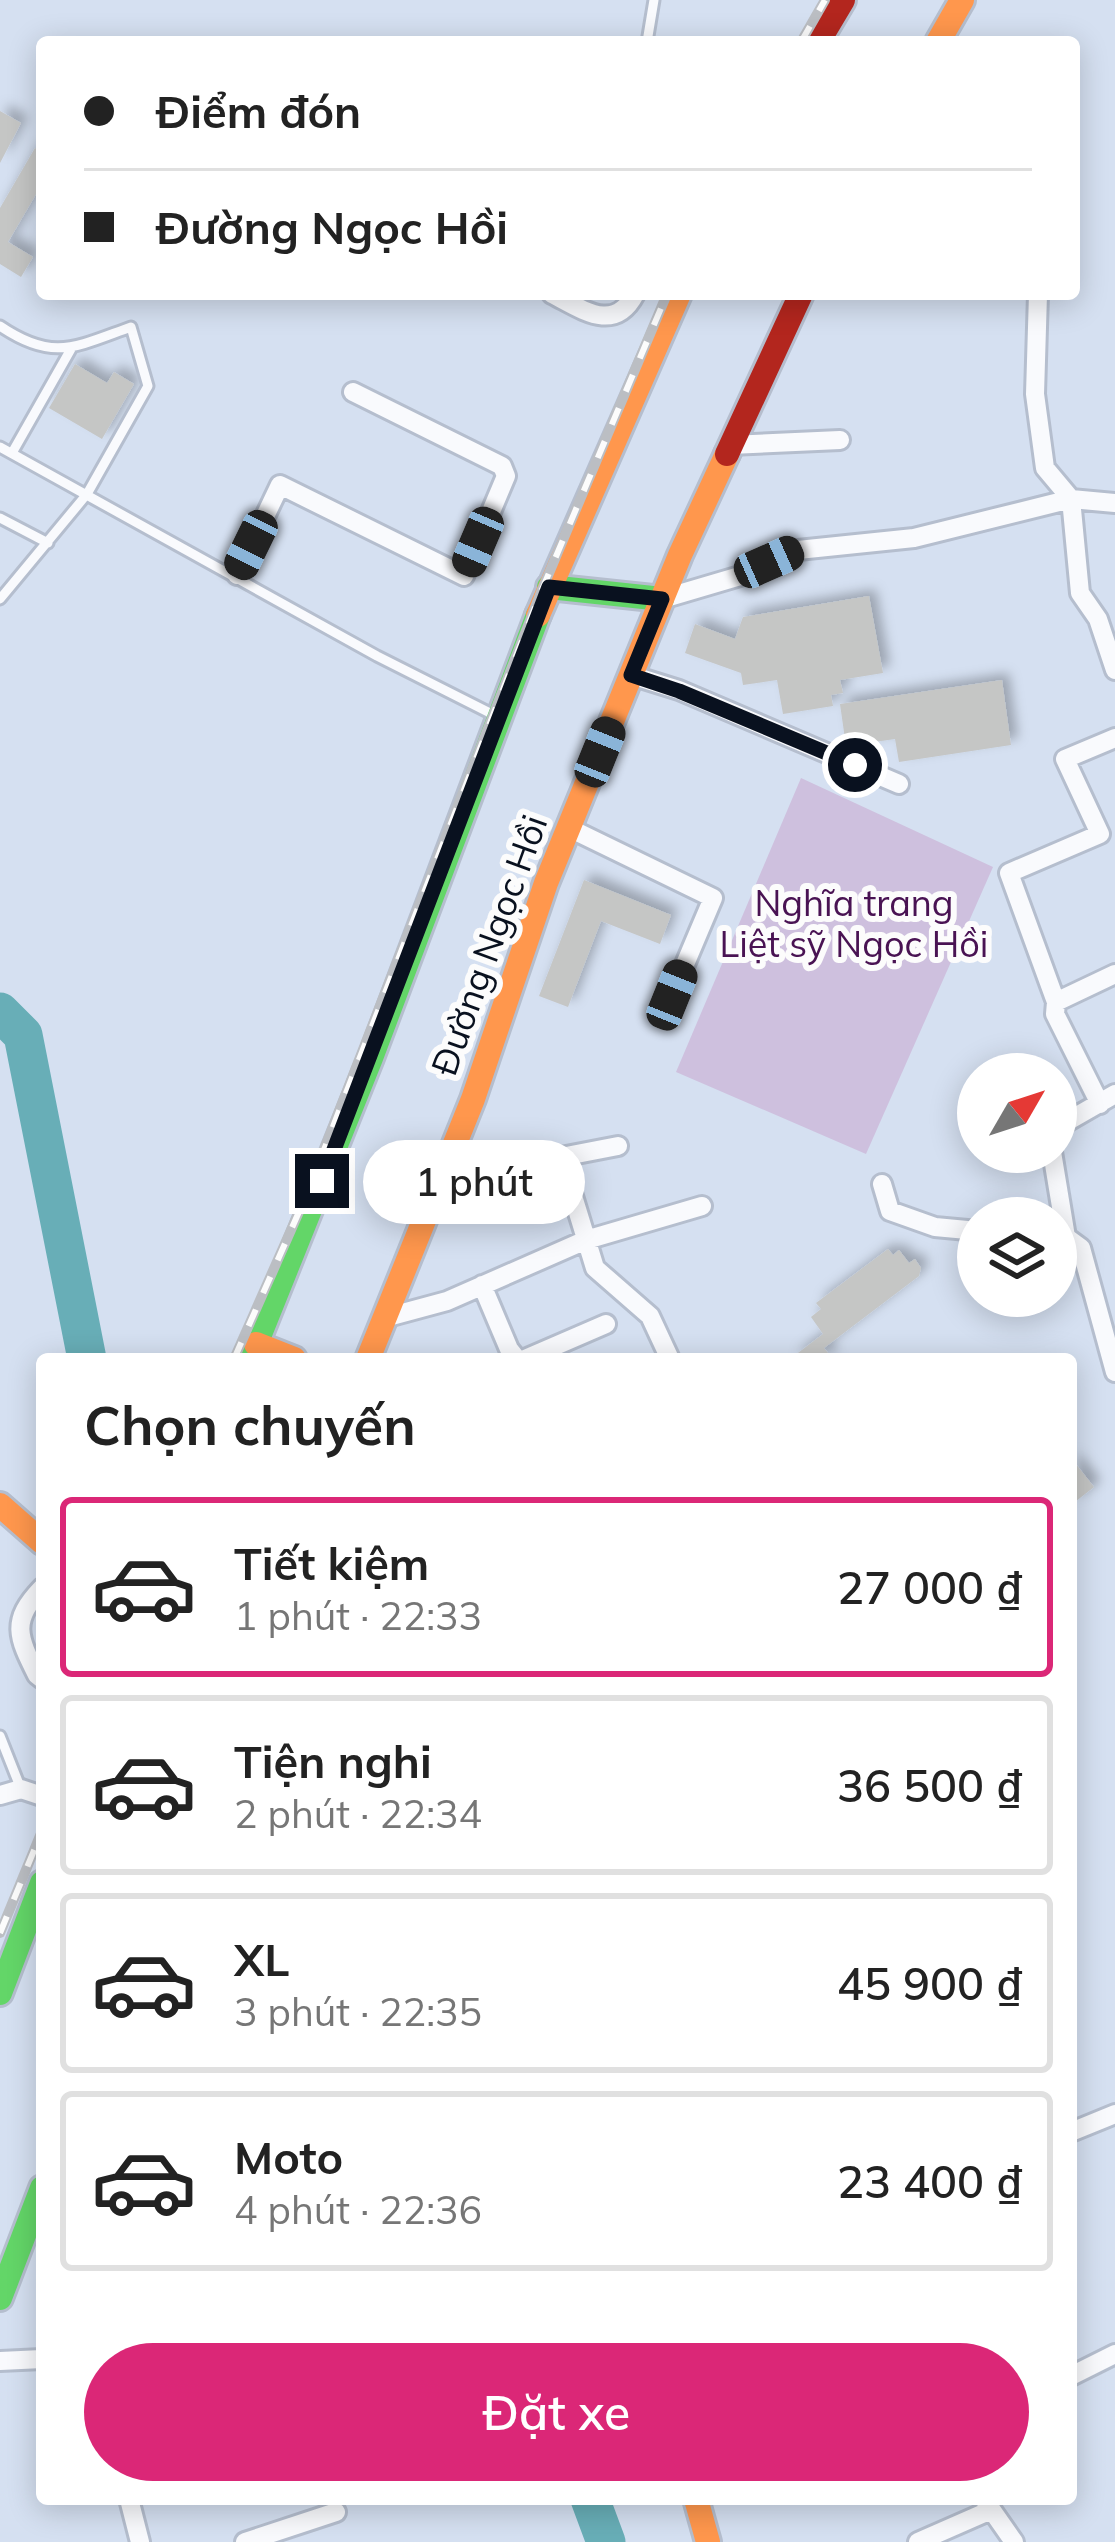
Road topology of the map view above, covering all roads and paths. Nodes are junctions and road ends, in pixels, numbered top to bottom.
1 (654, 0) edge
2 (843, 0) edge
3 (962, 0) edge
4 (648, 36) edge
5 (822, 36) edge
6 (941, 36) edge
7 (564, 300) edge
8 (631, 300) edge
9 (676, 300) edge
10 (798, 300) edge
11 (1038, 300) edge
12 (0, 326) edge
13 (71, 349) junction
14 (353, 392) dead end
15 (840, 440) dead end
16 (730, 446) junction
17 (0, 447) edge
18 (12, 453) junction
19 (87, 494) junction
20 (1071, 500) junction
21 (1115, 503) edge
22 (0, 518) edge
23 (48, 543) junction
24 (237, 575) junction
25 (549, 587) junction
26 (0, 599) edge
27 (662, 599) junction
28 (1115, 670) edge
29 (631, 675) junction
30 (499, 717) junction
31 (1115, 738) edge
32 (899, 784) dead end
33 (568, 828) junction
34 (1115, 974) edge
35 (672, 995) dead end
36 (1056, 1002) junction
37 (1108, 1099) edge
38 (1077, 1116) edge
39 (618, 1146) dead end
40 (882, 1184) dead end
41 (702, 1206) dead end
42 (957, 1228) edge
43 (584, 1240) junction
44 (1077, 1246) edge
45 (482, 1286) junction
46 (384, 1318) junction
47 (606, 1324) dead end
48 (253, 1352) edge
49 (370, 1353) edge
50 (514, 1353) edge
51 (536, 1353) edge
52 (667, 1353) edge
53 (1115, 1372) edge
54 (0, 1505) edge
55 (36, 1537) edge
56 (36, 1594) edge
57 (36, 1673) edge
58 (0, 1736) edge
59 (20, 1789) junction
60 (36, 1794) edge
61 (0, 1795) edge
62 (36, 1899) edge
63 (0, 1993) edge
64 (1115, 2114) edge
65 (1077, 2130) edge
66 (36, 2204) edge
67 (0, 2297) edge
68 (1115, 2354) edge
69 (36, 2359) edge
70 (0, 2361) edge
71 (1077, 2373) edge
72 (131, 2505) edge
73 (698, 2505) edge
74 (987, 2505) edge
75 (336, 2512) dead end
76 (140, 2542) edge
77 (245, 2542) edge
78 (708, 2542) edge
79 (918, 2542) edge
80 (1014, 2542) edge

1 - 4 lane
2 - 5 main road
3 - 6 main road
7 - 8 street
9 - 25 main road, Đường Ngọc Hồi
10 - 16 main road, Đường Ngọc Hồi
11 - 20 street
12 - 13 lane
13 - 18 lane
13 - 19 lane
14 - 24 street
15 - 16 street
16 - 27 main road, Đường Ngọc Hồi
17 - 18 lane
18 - 19 lane
19 - 23 lane
19 - 24 lane
20 - 21 street
20 - 27 street
20 - 28 street
22 - 23 lane
23 - 26 lane
24 - 30 lane
25 - 27 main road
25 - 30 main road, Đường Ngọc Hồi
27 - 29 main road, Đường Ngọc Hồi
29 - 32 street
29 - 33 main road, Đường Ngọc Hồi
30 - 48 main road, Đường Ngọc Hồi
31 - 36 street
33 - 35 street
33 - 46 main road, Đường Ngọc Hồi
34 - 36 street
36 - 37 street
37 - 38 street
39 - 43 street
40 - 42 street
41 - 43 street
43 - 45 street
43 - 52 street
44 - 53 street
45 - 46 street
45 - 50 street
46 - 49 main road, Đường Ngọc Hồi
47 - 51 street
54 - 55 main road
56 - 57 street
58 - 59 lane
59 - 60 street
59 - 61 street
62 - 63 main road
64 - 65 street
66 - 67 main road
68 - 71 street
69 - 70 street
72 - 76 street
73 - 78 main road
74 - 79 street
74 - 80 street
75 - 77 street

